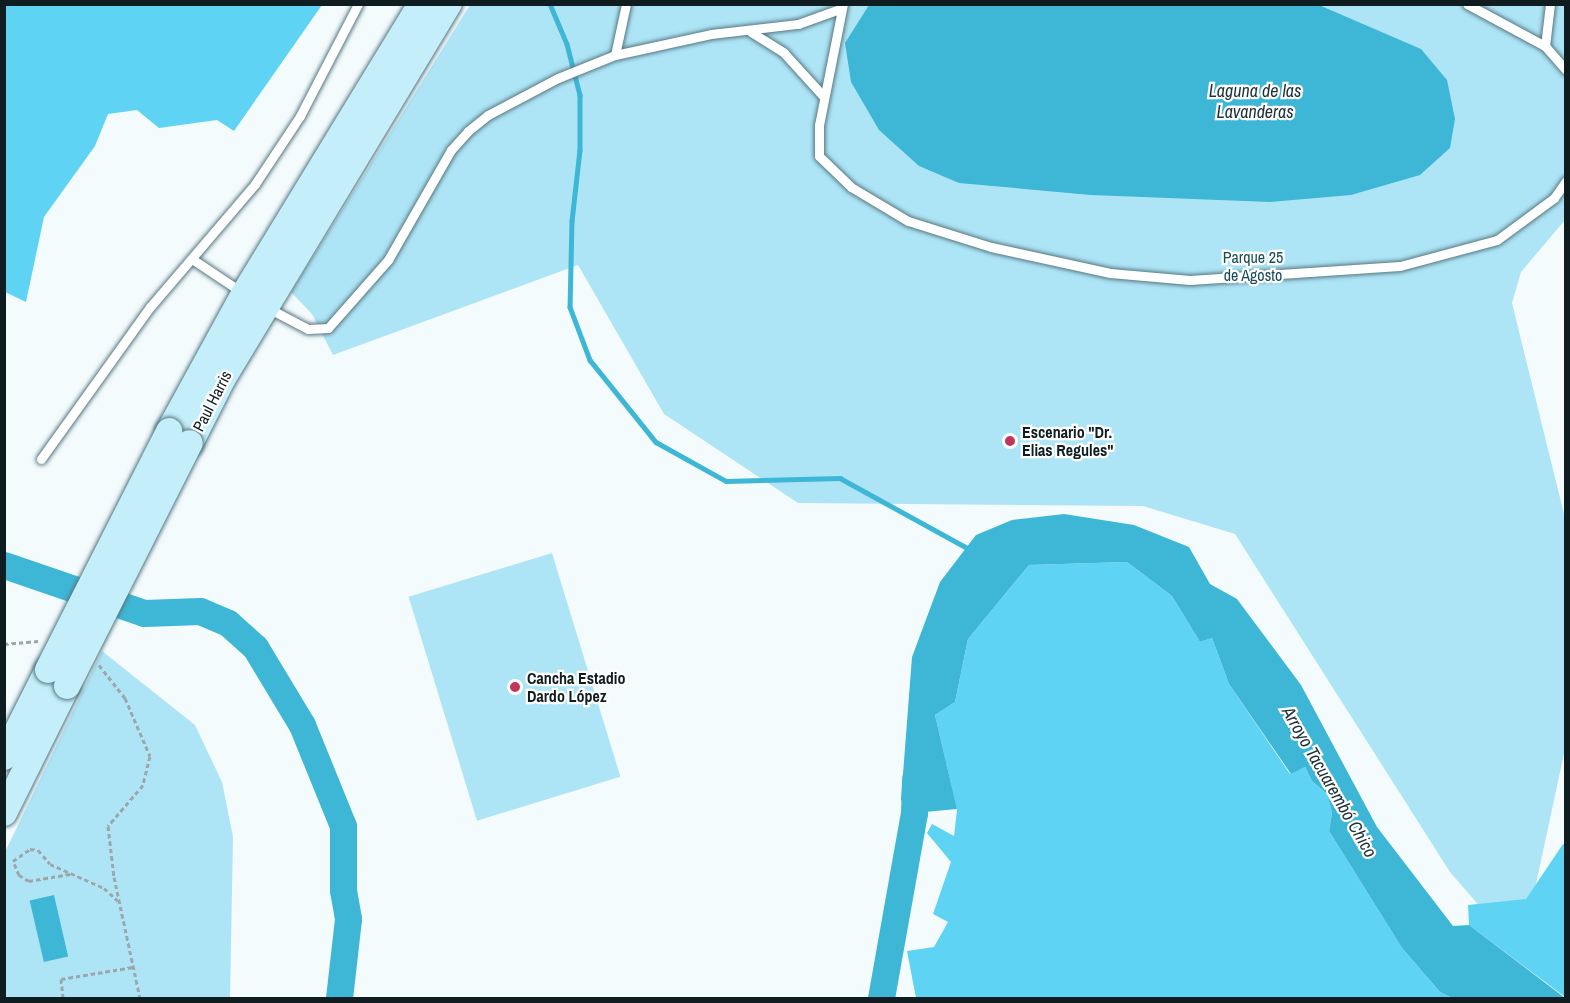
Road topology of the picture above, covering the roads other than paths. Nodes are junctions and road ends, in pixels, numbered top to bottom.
1 (358, 4) edge
2 (421, 4) edge
3 (449, 4) edge
4 (626, 4) edge
5 (1467, 4) edge
6 (1550, 4) edge
7 (842, 7) edge
8 (751, 32) junction
9 (1545, 46) junction
10 (615, 55) junction
11 (1566, 70) edge
12 (824, 98) junction
13 (1566, 181) edge
14 (192, 259) junction
15 (254, 300) junction
16 (41, 459) dead end
17 (58, 678) junction
18 (4, 757) edge
19 (4, 813) edge

1 - 14 lane
2 - 15 main road, Paul Harris
3 - 15 main road, Paul Harris
4 - 10 lane
5 - 9 lane
6 - 9 lane
7 - 8 lane
7 - 12 lane
8 - 10 lane
8 - 12 lane
9 - 11 lane
10 - 15 lane
12 - 13 lane
14 - 15 lane
14 - 16 lane
15 - 17 main road, Paul Harris, bridge
17 - 18 main road, Paul Harris
17 - 19 main road, Paul Harris

